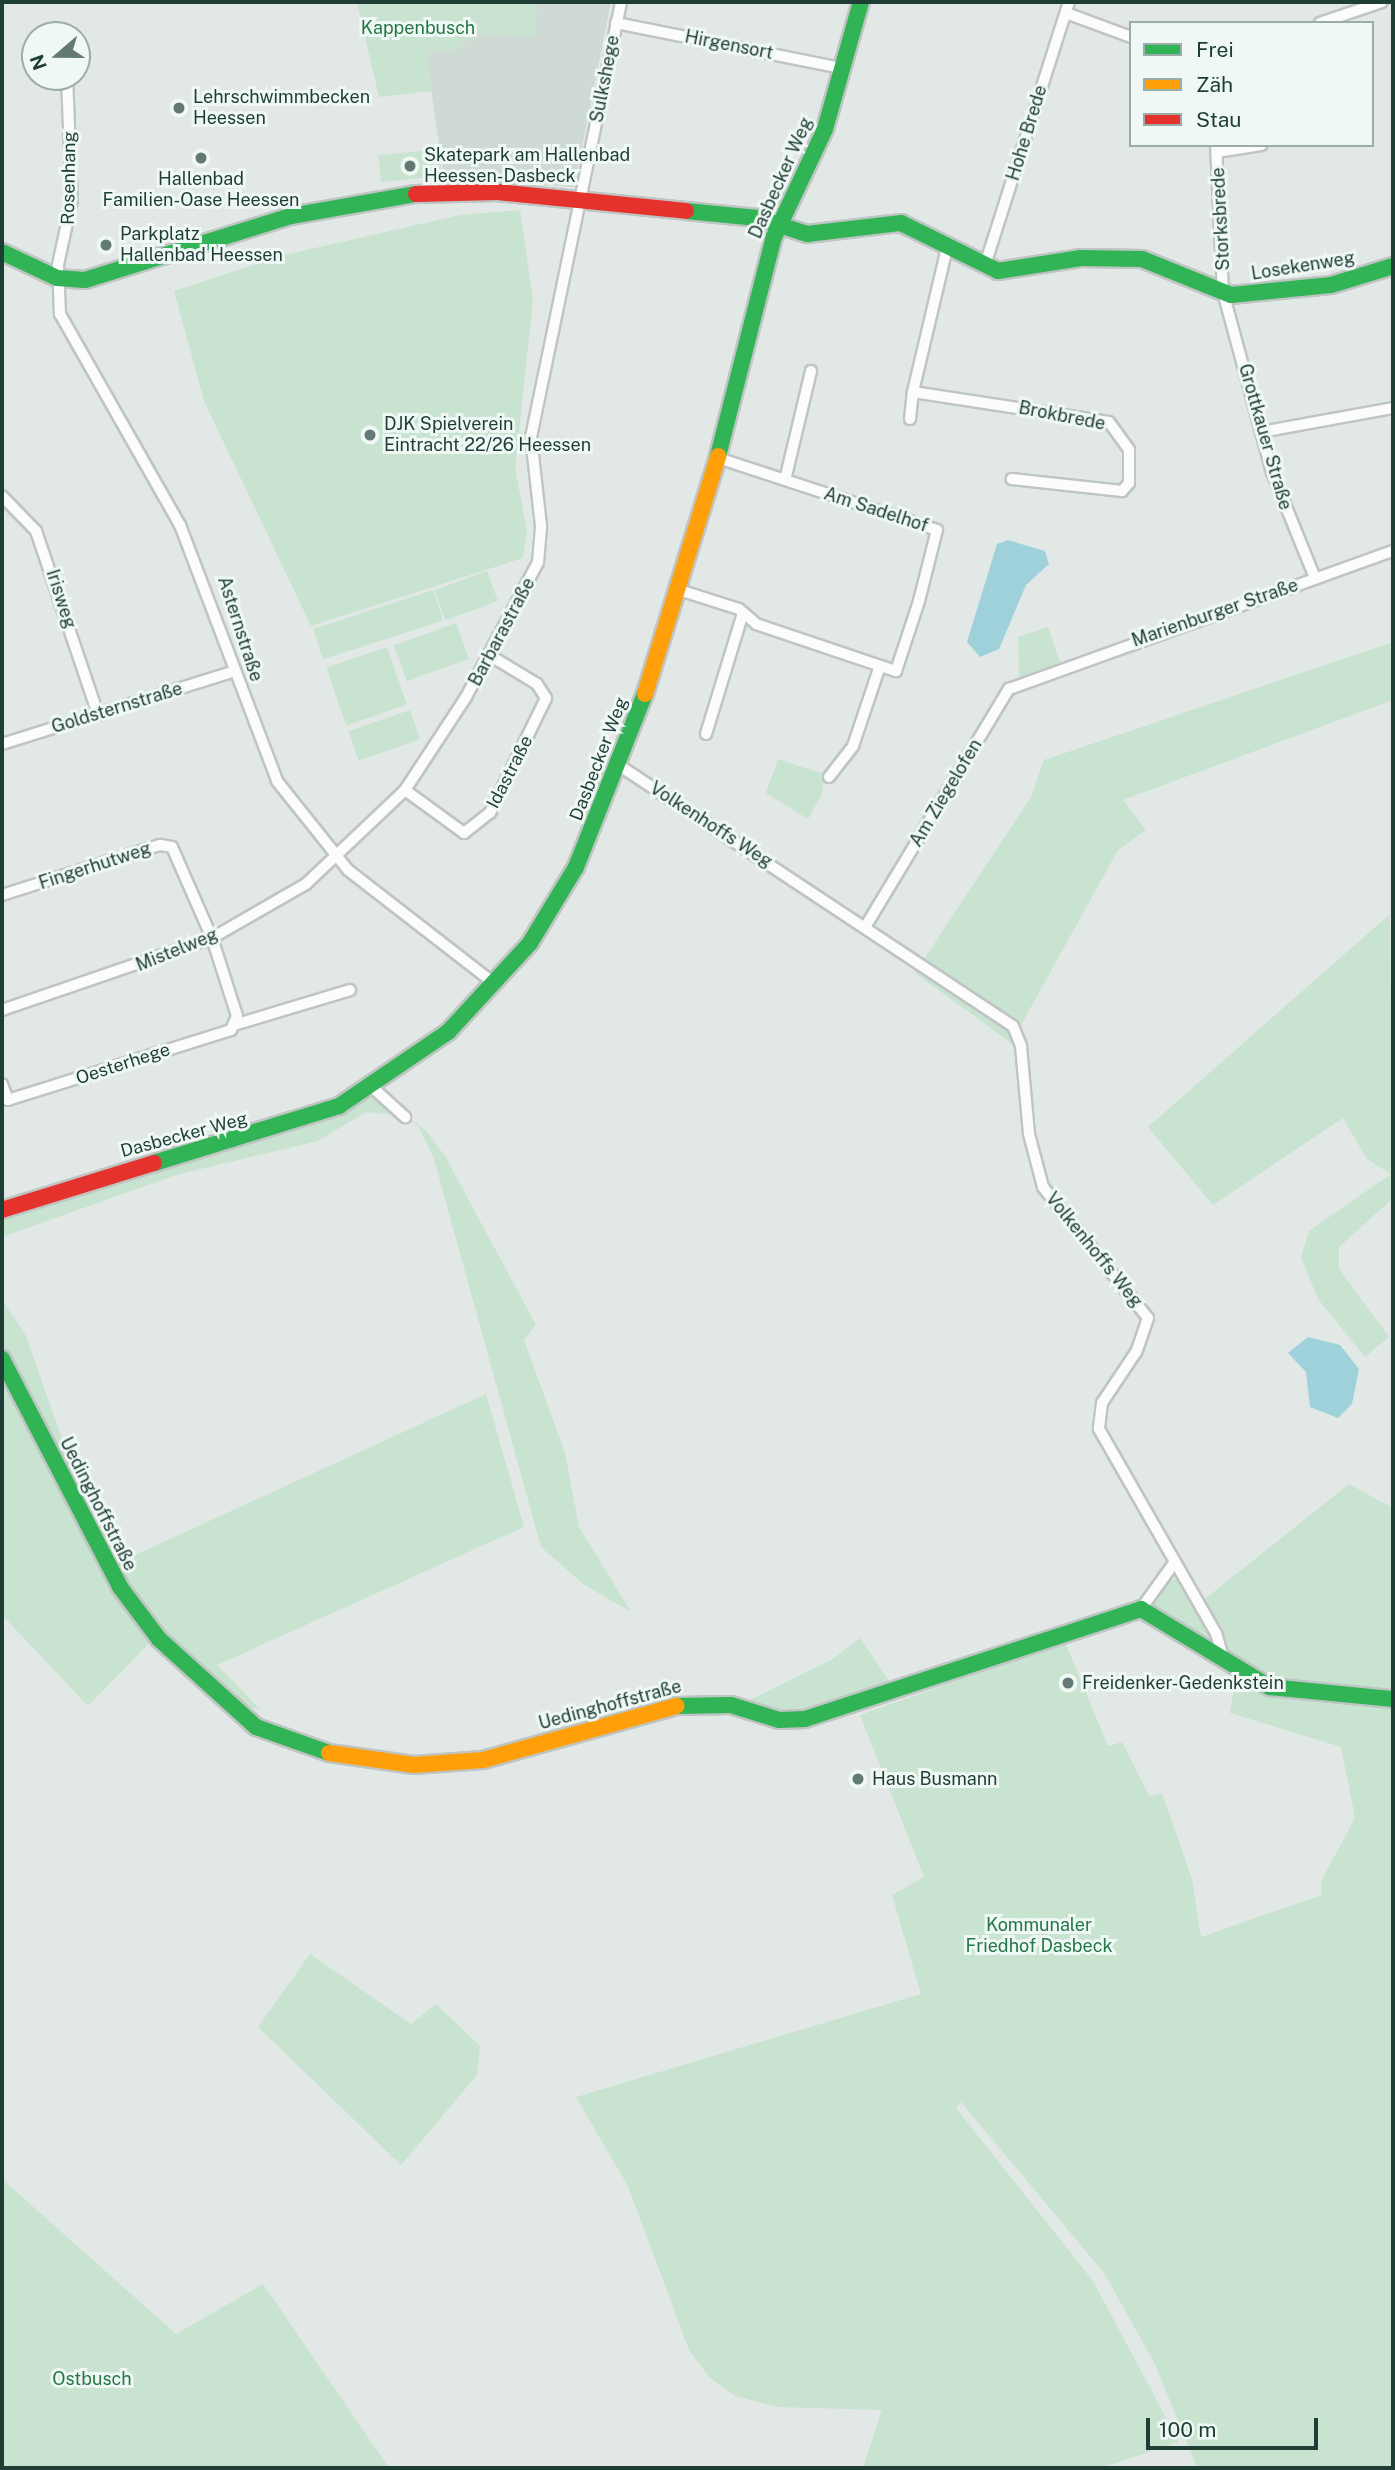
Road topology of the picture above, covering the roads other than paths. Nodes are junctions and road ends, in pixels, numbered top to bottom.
1 (621, 2) edge
2 (862, 2) edge
3 (1382, 2) edge
4 (1067, 7) edge
5 (1326, 21) edge
6 (616, 23) junction
7 (1129, 36) edge
8 (841, 68) junction
9 (68, 91) edge
10 (1239, 147) edge
11 (1217, 149) edge
12 (583, 198) junction
13 (779, 225) junction
14 (947, 248) junction
15 (2, 252) edge
16 (985, 265) junction
17 (1393, 266) edge
18 (57, 278) junction
19 (1223, 292) junction
20 (811, 371) dead end
21 (913, 392) junction
22 (1393, 408) edge
23 (910, 419) dead end
24 (1262, 432) junction
25 (718, 457) junction
26 (786, 476) junction
27 (1012, 479) dead end
28 (2, 496) edge
29 (1393, 551) edge
30 (1315, 578) junction
31 (676, 589) junction
32 (743, 613) junction
33 (491, 656) junction
34 (880, 666) junction
35 (232, 672) junction
36 (1038, 676) joint
37 (98, 714) junction
38 (706, 734) dead end
39 (2, 744) edge
40 (620, 766) junction
41 (829, 777) dead end
42 (405, 790) junction
43 (337, 858) junction
44 (2, 895) edge
45 (867, 924) junction
46 (212, 938) junction
47 (495, 985) junction
48 (350, 990) dead end
49 (2, 1010) edge
50 (237, 1024) junction
51 (2, 1084) edge
52 (372, 1087) junction
53 (5, 1101) edge
54 (405, 1117) dead end
55 (2, 1210) edge
56 (2, 1359) edge
57 (1174, 1563) junction
58 (1141, 1609) junction
59 (1223, 1657) junction
60 (1393, 1699) edge

1 - 6 street, Sulkshege
2 - 8 street, Dasbecker Weg
3 - 5 street
4 - 7 street
4 - 16 street, Hohe Brede
6 - 8 street, Hirgensort
6 - 12 street, Sulkshege
8 - 13 street, Dasbecker Weg
9 - 18 street, Rosenhang
10 - 11 street
11 - 19 street, Storksbrede
12 - 13 street, Losekenweg
12 - 18 street, Losekenweg
12 - 33 street, Barbarastraße
13 - 14 street, Losekenweg
13 - 25 street, Dasbecker Weg
14 - 16 street, Losekenweg
14 - 21 street
15 - 18 street
16 - 19 street, Losekenweg
17 - 19 street, Losekenweg
18 - 35 street, Asternstraße
19 - 24 street, Grottkauer Straße
20 - 26 street
21 - 23 street
21 - 27 street, Brokbrede
22 - 24 street
24 - 30 street, Grottkauer Straße
25 - 26 street, Am Sadelhof
25 - 31 street, Dasbecker Weg
26 - 34 street, Am Sadelhof
28 - 37 street, Irisweg
29 - 30 street, Marienburger Straße
30 - 36 street, Marienburger Straße
31 - 32 street
31 - 40 street, Dasbecker Weg
32 - 34 street
32 - 38 street
33 - 42 street, Barbarastraße
33 - 42 street, Idastraße
34 - 41 street
35 - 37 street, Goldsternstraße
35 - 43 street, Asternstraße
36 - 45 street, Am Ziegelofen
37 - 39 street, Goldsternstraße
40 - 45 street, Volkenhoffs Weg
40 - 47 street, Dasbecker Weg
42 - 43 street, Barbarastraße
43 - 46 street, Mistelweg
43 - 47 street, Asternstraße
44 - 46 street, Fingerhutweg
45 - 57 street, Volkenhoffs Weg
46 - 49 street, Mistelweg
46 - 50 street
47 - 52 street, Dasbecker Weg
48 - 50 street, Oesterhege
50 - 53 street, Oesterhege
51 - 53 street, Oesterhege
52 - 54 street
52 - 55 street, Dasbecker Weg
56 - 58 street, Uedinghoffstraße
57 - 58 street
57 - 59 street
58 - 59 street
59 - 60 street

